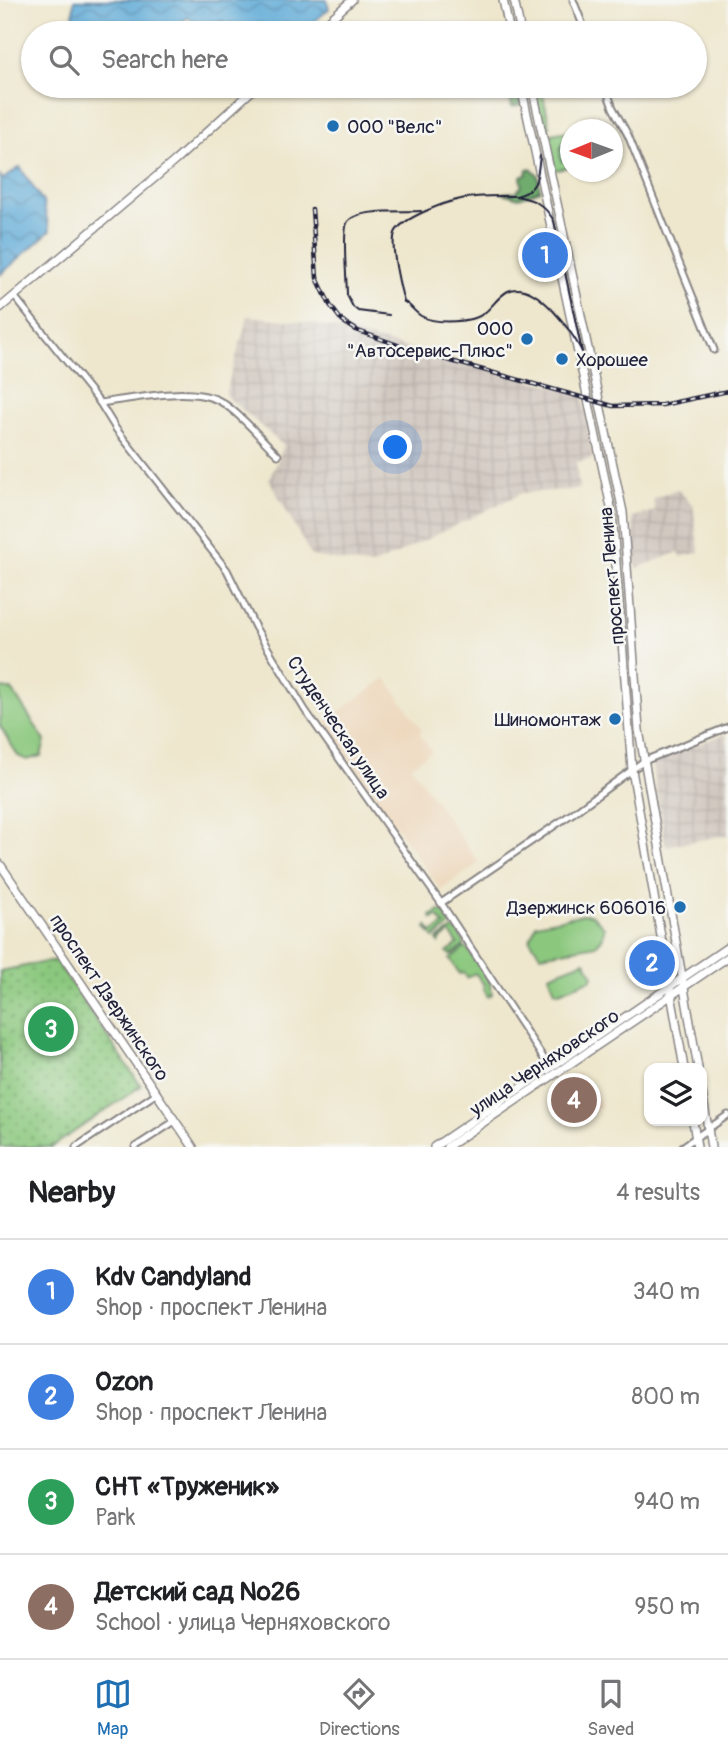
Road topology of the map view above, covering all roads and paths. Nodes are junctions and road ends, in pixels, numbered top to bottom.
1 (352, 0) edge
2 (503, 0) edge
3 (514, 0) edge
4 (573, 0) edge
5 (328, 21) edge
6 (507, 21) edge
7 (518, 21) edge
8 (581, 21) edge
9 (244, 98) edge
10 (524, 98) edge
11 (535, 98) edge
12 (609, 98) edge
13 (14, 296) junction
14 (0, 308) edge
15 (714, 350) dead end
16 (100, 403) junction
17 (278, 455) dead end
18 (728, 727) edge
19 (644, 761) junction
20 (632, 770) junction
21 (0, 864) edge
22 (441, 903) junction
23 (728, 947) edge
24 (728, 957) edge
25 (681, 978) junction
26 (683, 987) junction
27 (670, 991) junction
28 (683, 1063) edge
29 (697, 1063) edge
30 (552, 1071) junction
31 (157, 1093) junction
32 (728, 1115) edge
33 (175, 1121) junction
34 (707, 1123) edge
35 (694, 1126) edge
36 (708, 1129) junction
37 (696, 1138) junction
38 (76, 1147) edge
39 (135, 1147) edge
40 (193, 1147) edge
41 (434, 1147) edge
42 (447, 1147) edge
43 (682, 1147) edge
44 (697, 1147) edge
45 (711, 1147) edge

1 - 5 main road
2 - 6 main road
3 - 7 main road
4 - 8 street
9 - 13 main road
10 - 20 main road, проспект Ленина
11 - 19 main road, проспект Ленина
12 - 15 street
13 - 14 main road
13 - 16 street, Студенческая улица
16 - 17 street
16 - 22 street, Студенческая улица
18 - 19 street
19 - 20 street
19 - 25 main road, проспект Ленина
20 - 22 street
20 - 27 main road, проспект Ленина
21 - 31 main road, проспект Дзержинского
22 - 30 street, Студенческая улица
23 - 25 main road
24 - 26 main road, улица Черняховского
25 - 26 main road, проспект Ленина
25 - 27 main road
26 - 27 main road, улица Черняховского
26 - 29 main road, проспект Ленина
27 - 28 main road, проспект Ленина
27 - 30 main road, улица Черняховского
30 - 41 main road
30 - 42 main road, улица Черняховского
31 - 33 main road, проспект Дзержинского
31 - 38 street
32 - 36 street
33 - 39 street
33 - 40 main road, проспект Дзержинского
34 - 36 main road
35 - 37 main road
36 - 37 street
36 - 45 main road
37 - 43 street
37 - 44 main road

